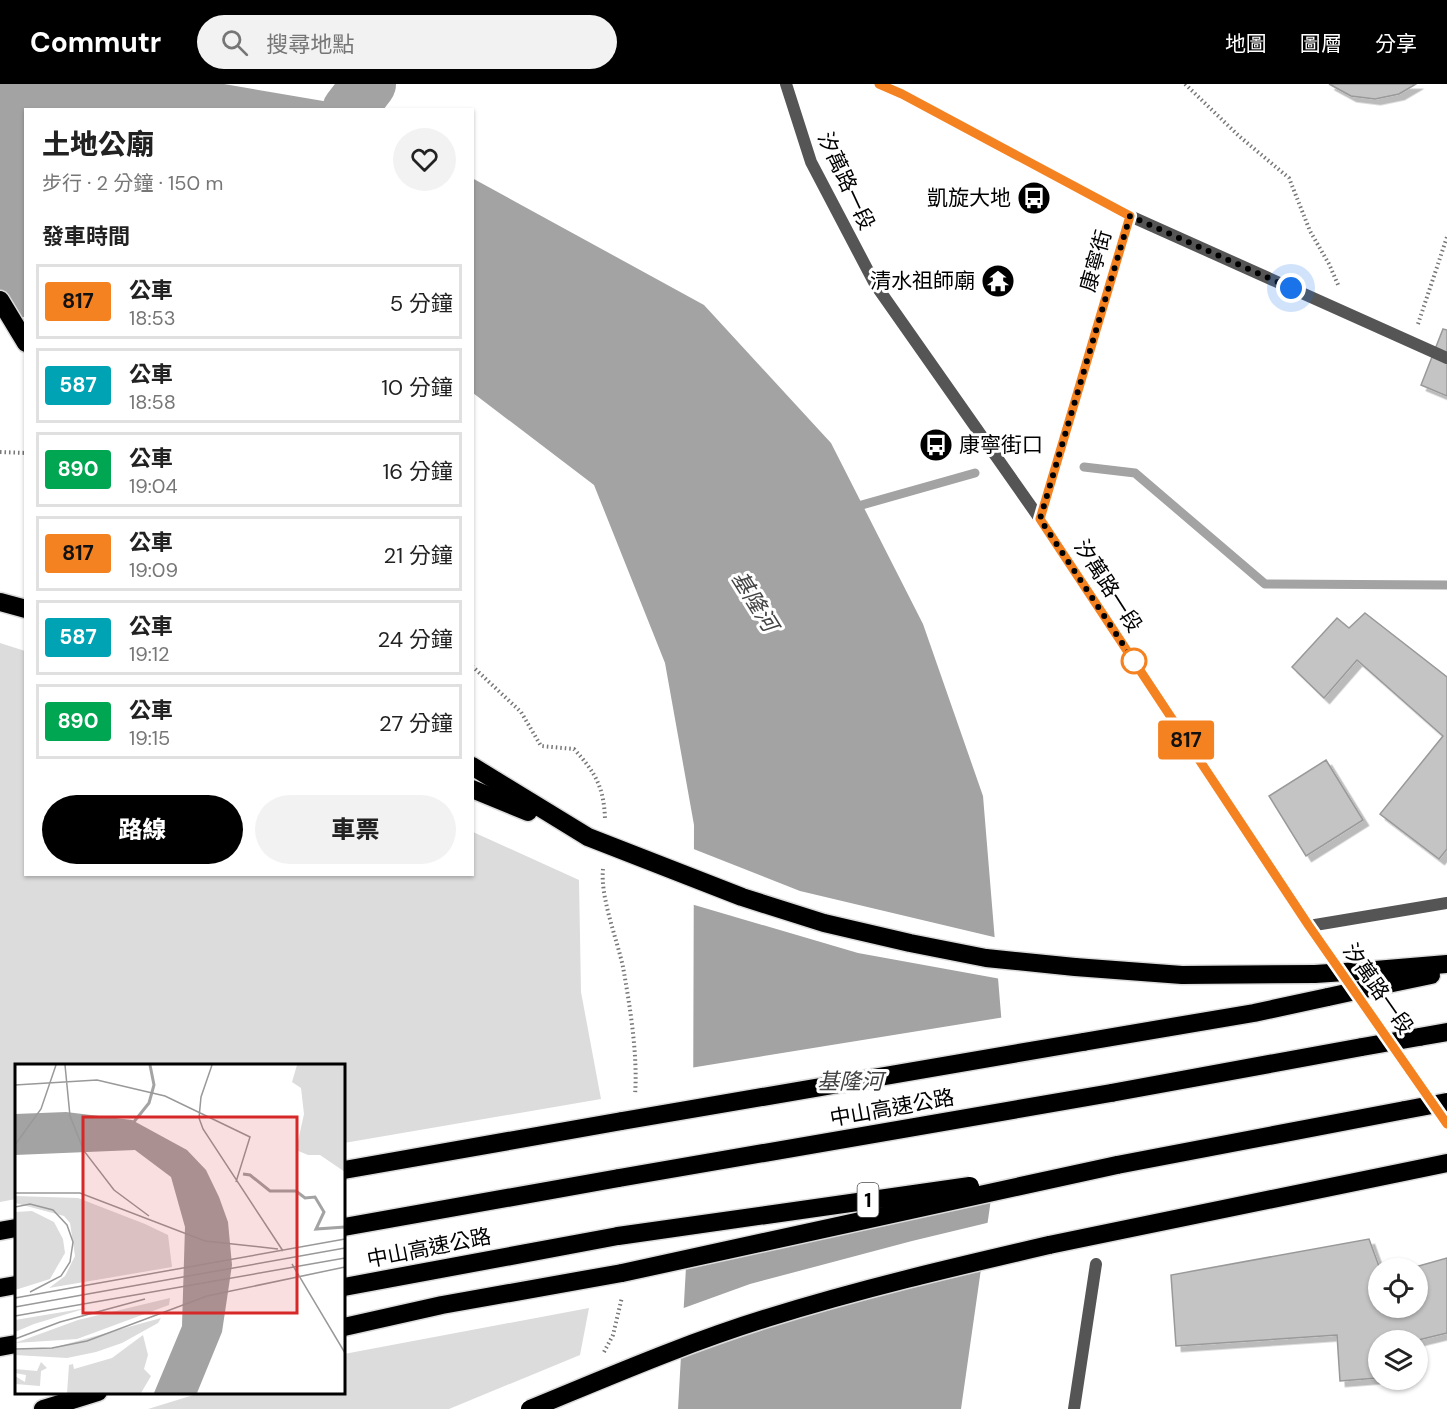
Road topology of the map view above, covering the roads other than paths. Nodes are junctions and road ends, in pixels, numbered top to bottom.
1 (786, 84) edge
2 (879, 84) edge
3 (899, 89) edge
4 (1130, 216) junction
5 (0, 300) edge
6 (24, 340) edge
7 (1447, 358) edge
8 (1040, 519) junction
9 (0, 602) edge
10 (24, 608) edge
11 (474, 767) edge
12 (474, 790) edge
13 (588, 837) junction
14 (1447, 903) edge
15 (1309, 926) junction
16 (1447, 964) edge
17 (1447, 972) edge
18 (1379, 978) junction
19 (1447, 1032) edge
20 (1447, 1102) edge
21 (1447, 1124) edge
22 (1445, 1164) edge
23 (1117, 1165) junction
24 (345, 1170) edge
25 (345, 1227) edge
26 (15, 1228) edge
27 (0, 1231) edge
28 (1096, 1264) dead end
29 (15, 1285) edge
30 (345, 1287) edge
31 (0, 1288) edge
32 (345, 1327) edge
33 (15, 1344) edge
34 (0, 1347) edge
35 (92, 1394) edge
36 (43, 1409) edge
37 (530, 1409) edge
38 (1074, 1409) edge

1 - 8 street, 汐萬路一段
2 - 3 street, 康寧街
3 - 4 street, 康寧街
4 - 7 street
4 - 8 street, 康寧街
5 - 6 highway
8 - 15 street, 汐萬路一段
9 - 10 highway
11 - 13 highway
12 - 13 highway
13 - 18 highway, bridge
14 - 15 street
15 - 21 street, 汐萬路一段
16 - 18 highway
17 - 18 highway
18 - 24 highway, bridge
19 - 25 highway, 中山高速公路, bridge
20 - 23 highway, 中山高速公路 / 1, bridge
22 - 37 highway, bridge
23 - 30 highway, 中山高速公路 / 1, bridge
23 - 32 highway, bridge
26 - 27 highway
28 - 38 street
29 - 31 highway
33 - 34 highway
35 - 36 highway

